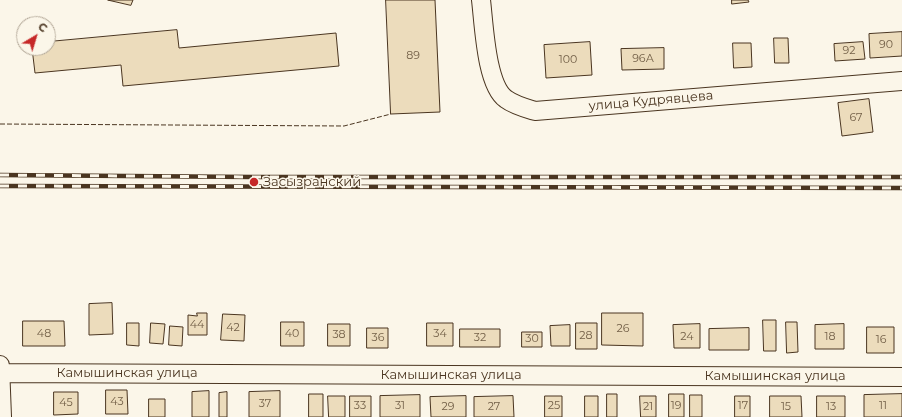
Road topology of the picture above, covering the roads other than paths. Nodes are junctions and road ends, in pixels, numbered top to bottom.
1 (481, 0) edge
2 (902, 81) edge
3 (0, 365) edge
4 (0, 373) edge
5 (902, 377) edge
6 (2, 417) edge

1 - 2 street, улица Кудрявцева
3 - 4 street
4 - 5 street, Камышинская улица
4 - 6 street

